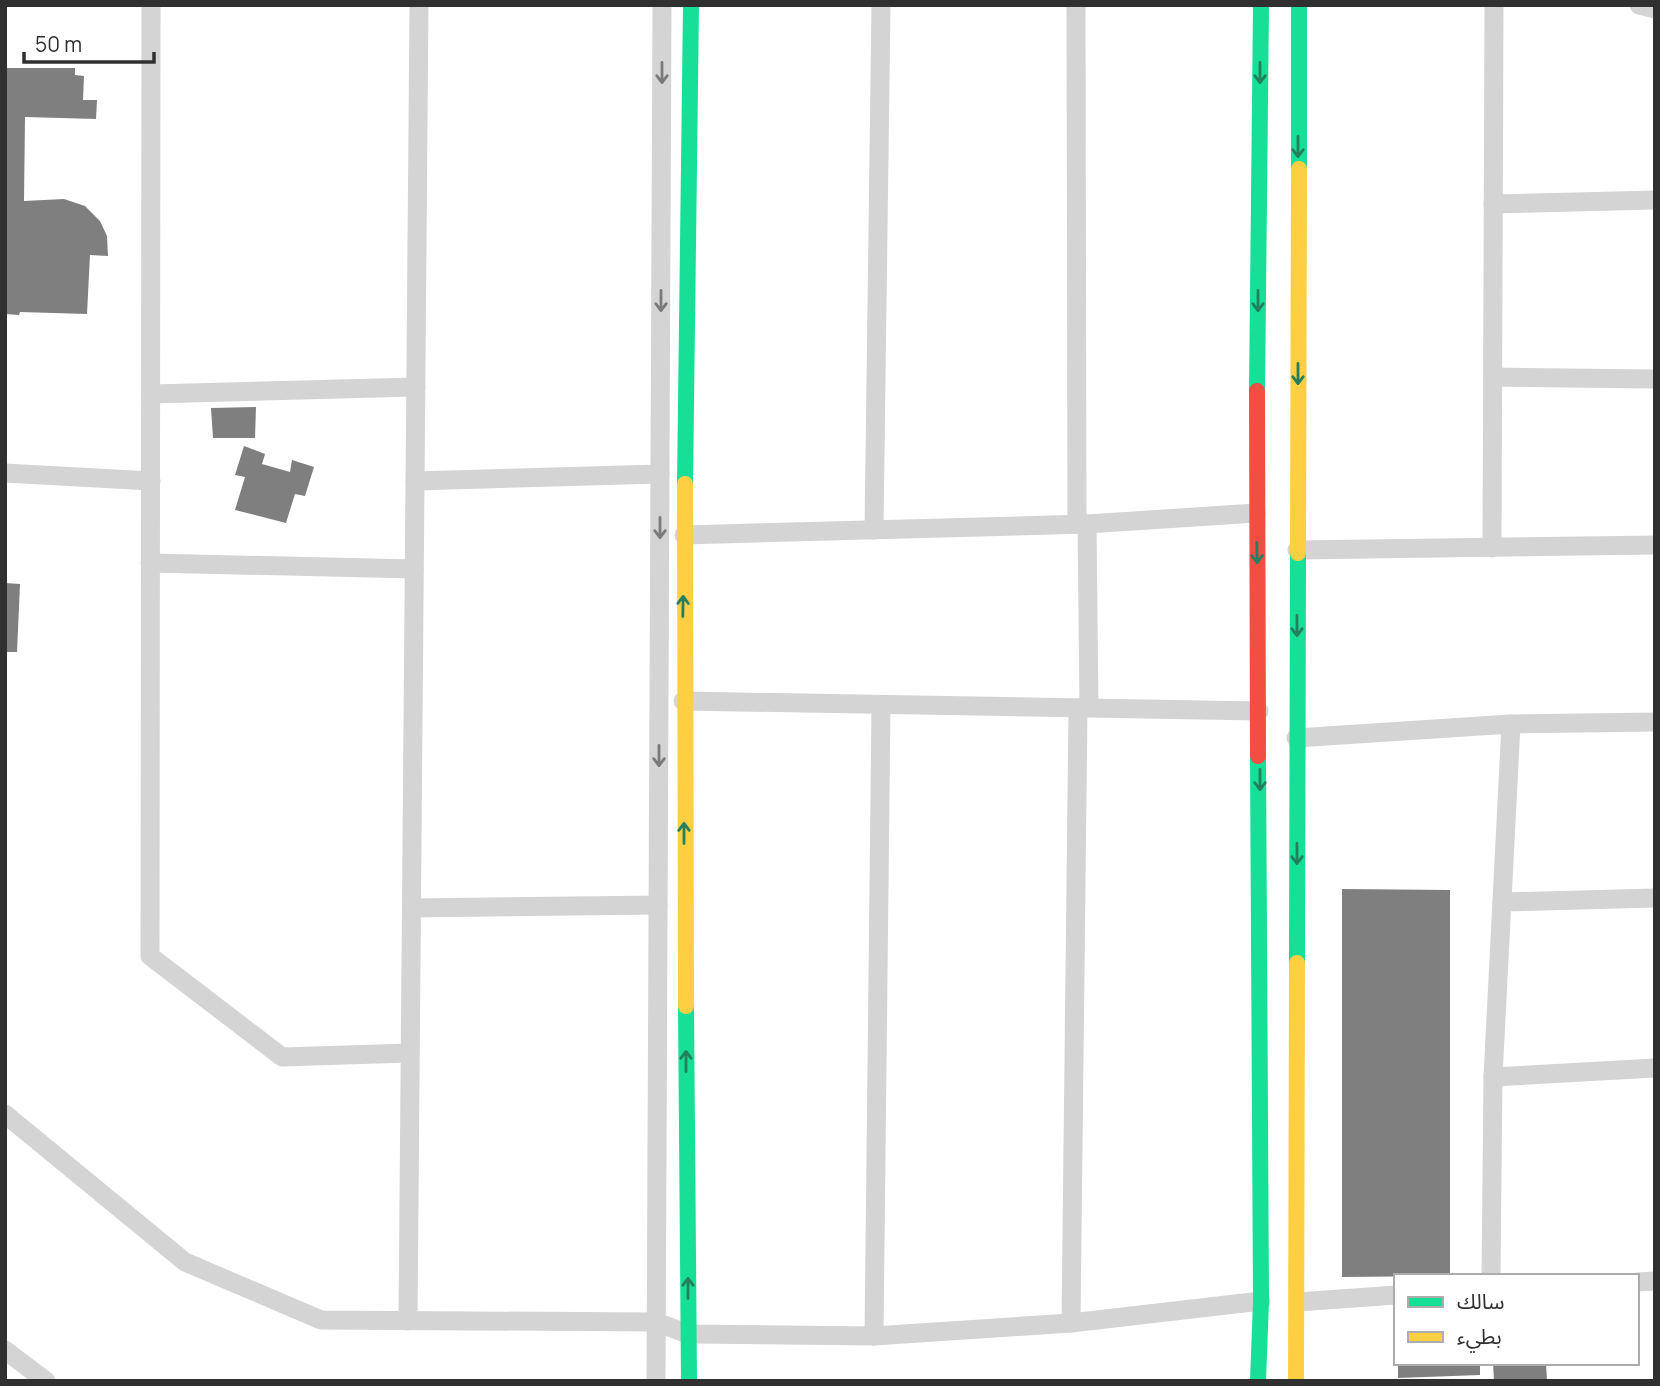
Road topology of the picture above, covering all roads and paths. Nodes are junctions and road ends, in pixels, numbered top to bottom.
1 (151, 5) edge
2 (419, 5) edge
3 (662, 5) edge
4 (691, 5) edge
5 (881, 5) edge
6 (1076, 5) edge
7 (1261, 5) edge
8 (1299, 5) edge
9 (1494, 5) edge
10 (1639, 5) edge
11 (1655, 9) edge
12 (1655, 200) edge
13 (1493, 204) junction
14 (1493, 377) junction
15 (1655, 379) edge
16 (416, 387) junction
17 (151, 394) junction
18 (5, 472) edge
19 (660, 474) junction
20 (151, 481) junction
21 (415, 481) junction
22 (1256, 513) junction
23 (1082, 524) junction
24 (874, 530) junction
25 (684, 535) junction
26 (1655, 545) edge
27 (1492, 548) junction
28 (1297, 550) junction
29 (150, 563) junction
30 (414, 569) junction
31 (683, 701) junction
32 (881, 705) junction
33 (1083, 707) junction
34 (1259, 711) junction
35 (1655, 722) edge
36 (1511, 724) junction
37 (1296, 738) junction
38 (1655, 898) edge
39 (1502, 902) junction
40 (658, 905) junction
41 (412, 908) junction
42 (410, 1053) junction
43 (1655, 1068) edge
44 (1493, 1077) junction
45 (5, 1114) edge
46 (1491, 1274) edge
47 (1394, 1295) edge
48 (1261, 1301) junction
49 (1298, 1302) junction
50 (408, 1321) junction
51 (656, 1322) junction
52 (1071, 1323) junction
53 (688, 1335) junction
54 (874, 1336) junction
55 (5, 1350) edge
56 (46, 1381) edge
57 (656, 1381) edge
58 (689, 1381) edge
59 (1258, 1381) edge
60 (1296, 1381) edge

1 - 17 street
2 - 16 street
3 -> 19 street
4 - 25 street
5 - 24 street
6 - 23 street
7 -> 22 street
8 -> 28 street
9 - 13 street
10 - 11 street
12 - 13 street
13 - 14 street
14 - 15 street
14 - 27 street
16 - 17 street
16 - 21 street
17 - 20 street
18 - 20 street
19 - 21 street
19 -> 40 street
20 - 29 street
21 - 30 street
22 - 23 street
22 -> 34 street
23 - 24 street
23 - 33 street
24 - 25 street
31 -> 25 street
26 - 27 street
27 - 28 street
28 -> 37 street
29 - 30 street
29 - 42 street
30 - 41 street
31 - 32 street
53 -> 31 street
32 - 33 street
32 - 54 street
33 - 34 street
33 - 52 street
34 -> 48 street
35 - 36 street
36 - 37 street
36 - 39 street
37 -> 49 street
38 - 39 street
39 - 44 street
40 - 41 street
40 - 51 street
41 - 42 street
42 - 50 street
43 - 44 street
44 - 46 street
45 - 50 street
47 - 49 street
48 - 52 street
48 - 59 street
49 - 60 street
50 - 51 street
51 - 53 street
51 - 57 street
52 - 54 street
53 - 54 street
53 - 58 street
55 - 56 street

